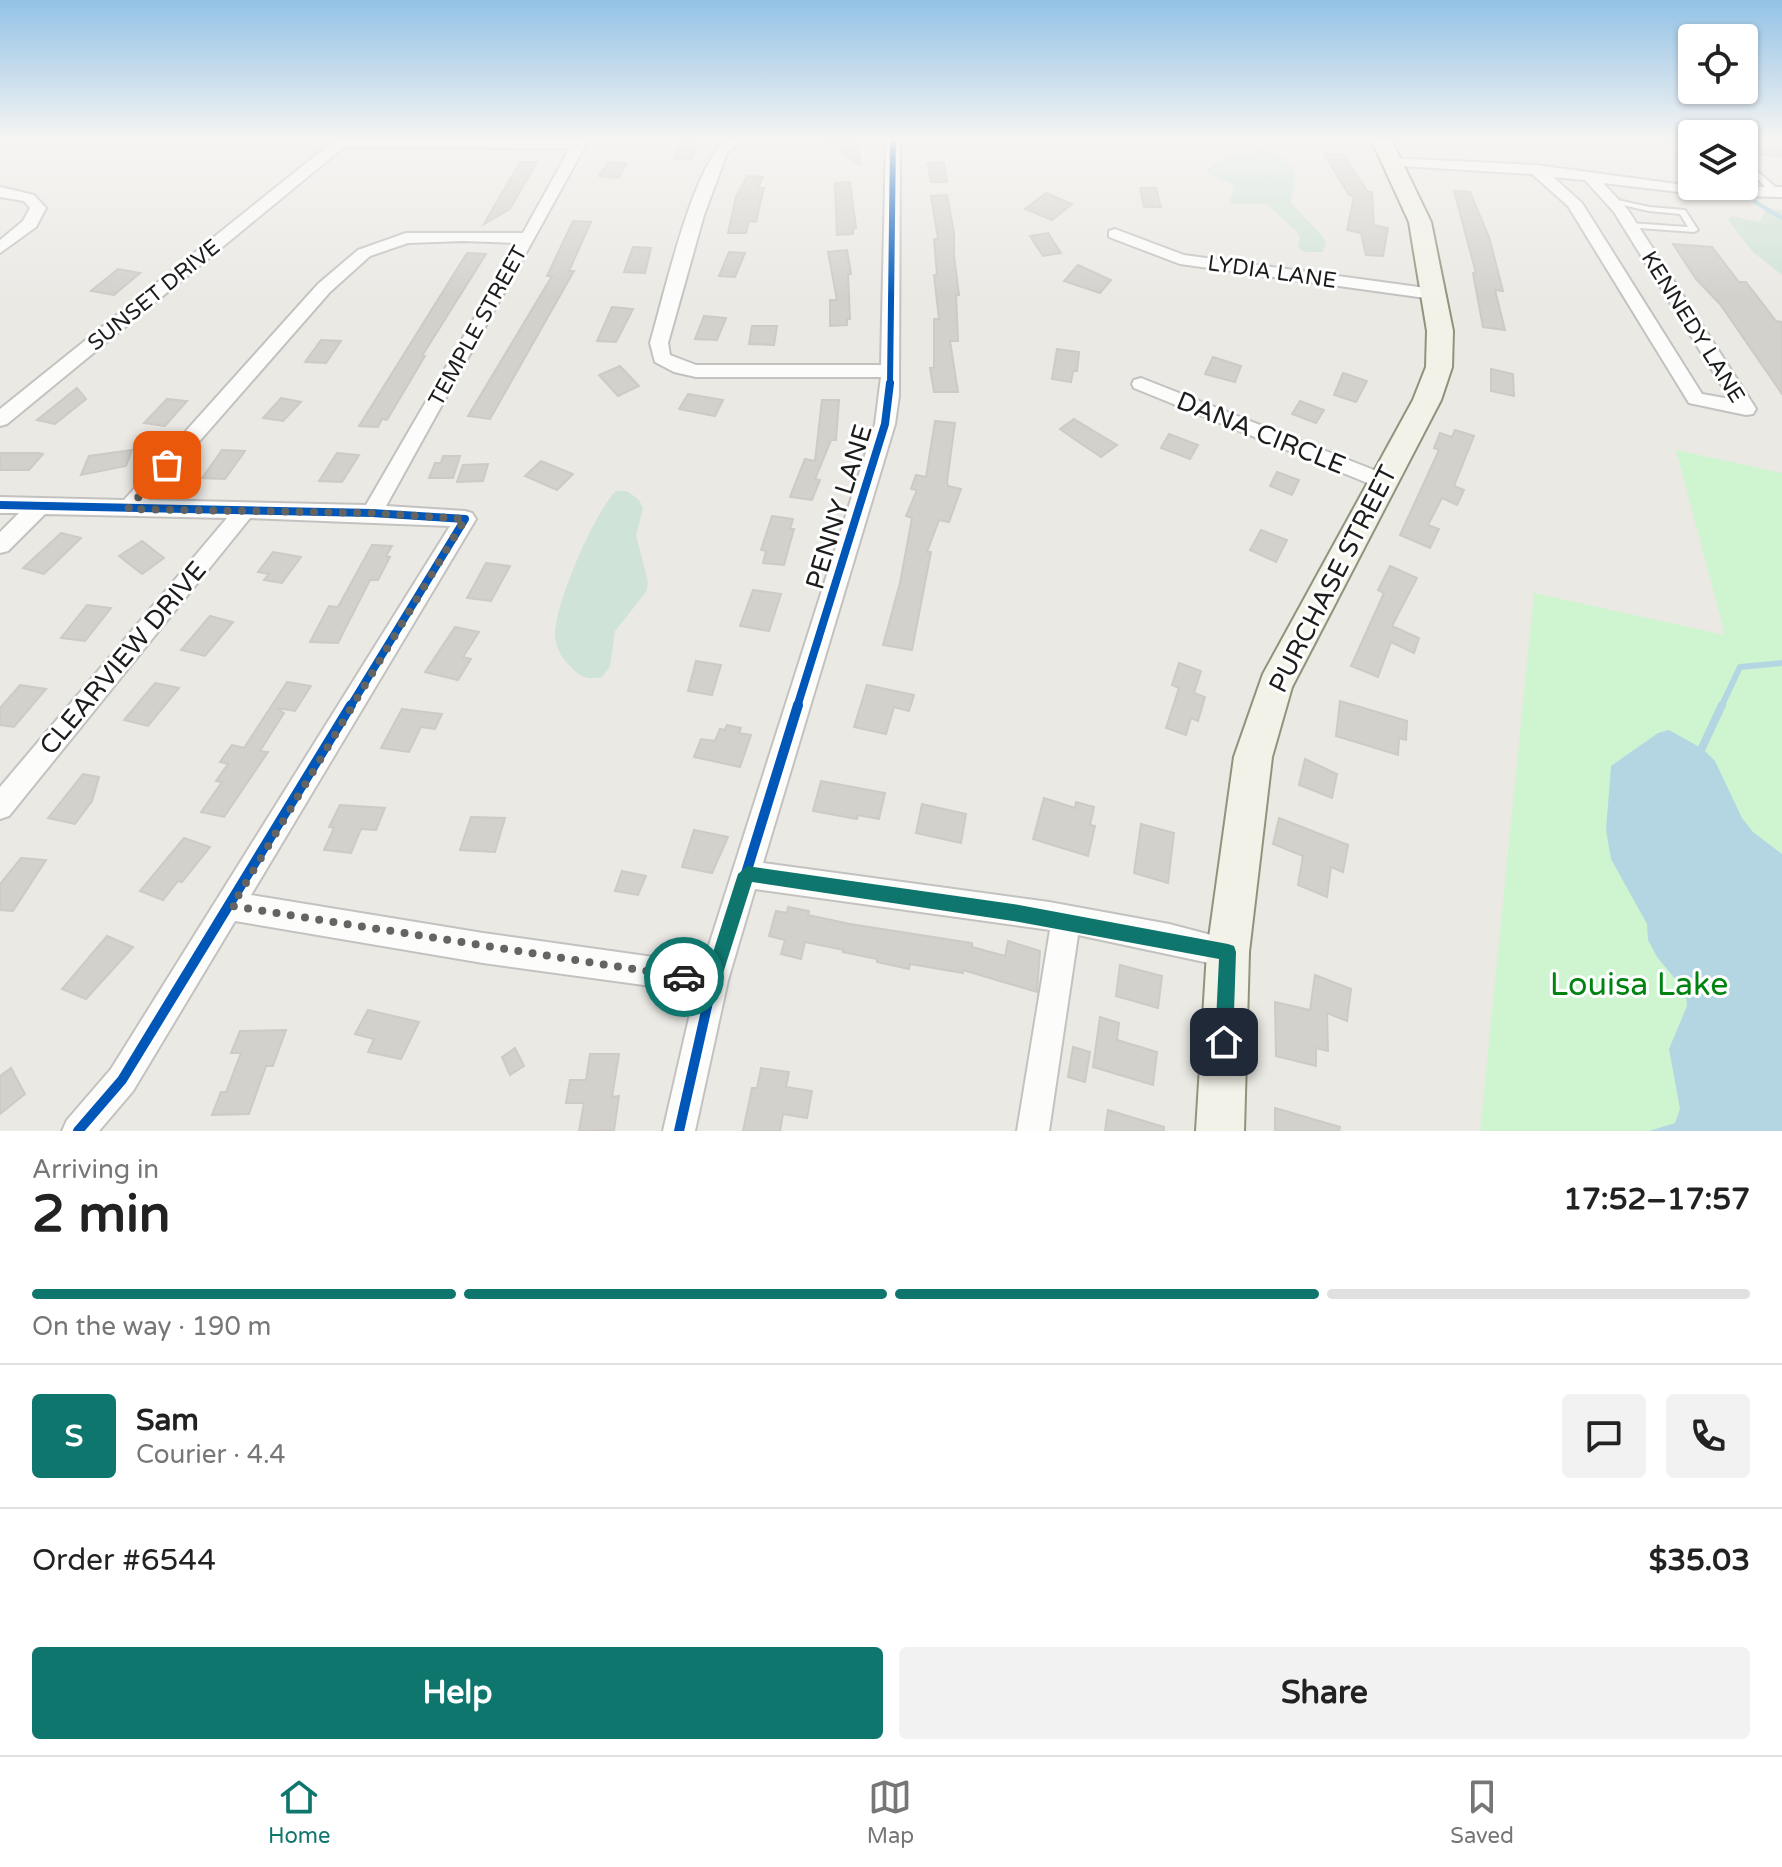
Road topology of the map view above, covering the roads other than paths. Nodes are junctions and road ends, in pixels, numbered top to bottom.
1 (0, 192) edge
2 (280, 192) edge
3 (553, 192) edge
4 (705, 192) edge
5 (892, 192) edge
6 (1406, 192) edge
7 (1559, 192) edge
8 (1604, 192) edge
9 (1612, 200) junction
10 (1629, 225) junction
11 (1115, 234) dead end
12 (527, 238) junction
13 (0, 248) edge
14 (1433, 294) junction
15 (889, 371) junction
16 (1141, 384) dead end
17 (0, 419) edge
18 (1382, 481) junction
19 (0, 505) edge
20 (40, 506) junction
21 (128, 509) junction
22 (246, 509) junction
23 (372, 513) junction
24 (0, 545) edge
25 (0, 807) edge
26 (747, 874) junction
27 (232, 906) junction
28 (1066, 921) junction
29 (1228, 952) junction
30 (713, 980) junction
31 (78, 1131) edge
32 (679, 1131) edge
33 (1033, 1131) edge
34 (1220, 1131) edge

1 - 13 street
2 - 17 street, SUNSET DRIVE
3 - 12 street, TEMPLE STREET
4 - 15 street
5 - 15 street, PENNY LANE
6 - 14 main road, PURCHASE STREET
7 - 10 street, KENNEDY LANE
8 - 9 street, KENNEDY LANE
9 - 10 street, KENNEDY LANE
9 - 10 lane
11 - 14 street, LYDIA LANE
12 - 21 street
12 - 23 street, TEMPLE STREET
14 - 18 main road, PURCHASE STREET
15 - 26 street, PENNY LANE
16 - 18 street, DANA CIRCLE
18 - 29 main road, PURCHASE STREET
19 - 20 street
20 - 21 street
20 - 24 street
21 - 22 street
22 - 23 street
22 - 25 street, CLEARVIEW DRIVE
23 - 27 street
26 - 28 street
26 - 30 street, PENNY LANE
27 - 30 street
27 - 31 street
28 - 29 street
28 - 33 street
29 - 34 main road, PURCHASE STREET
30 - 32 street, PENNY LANE

